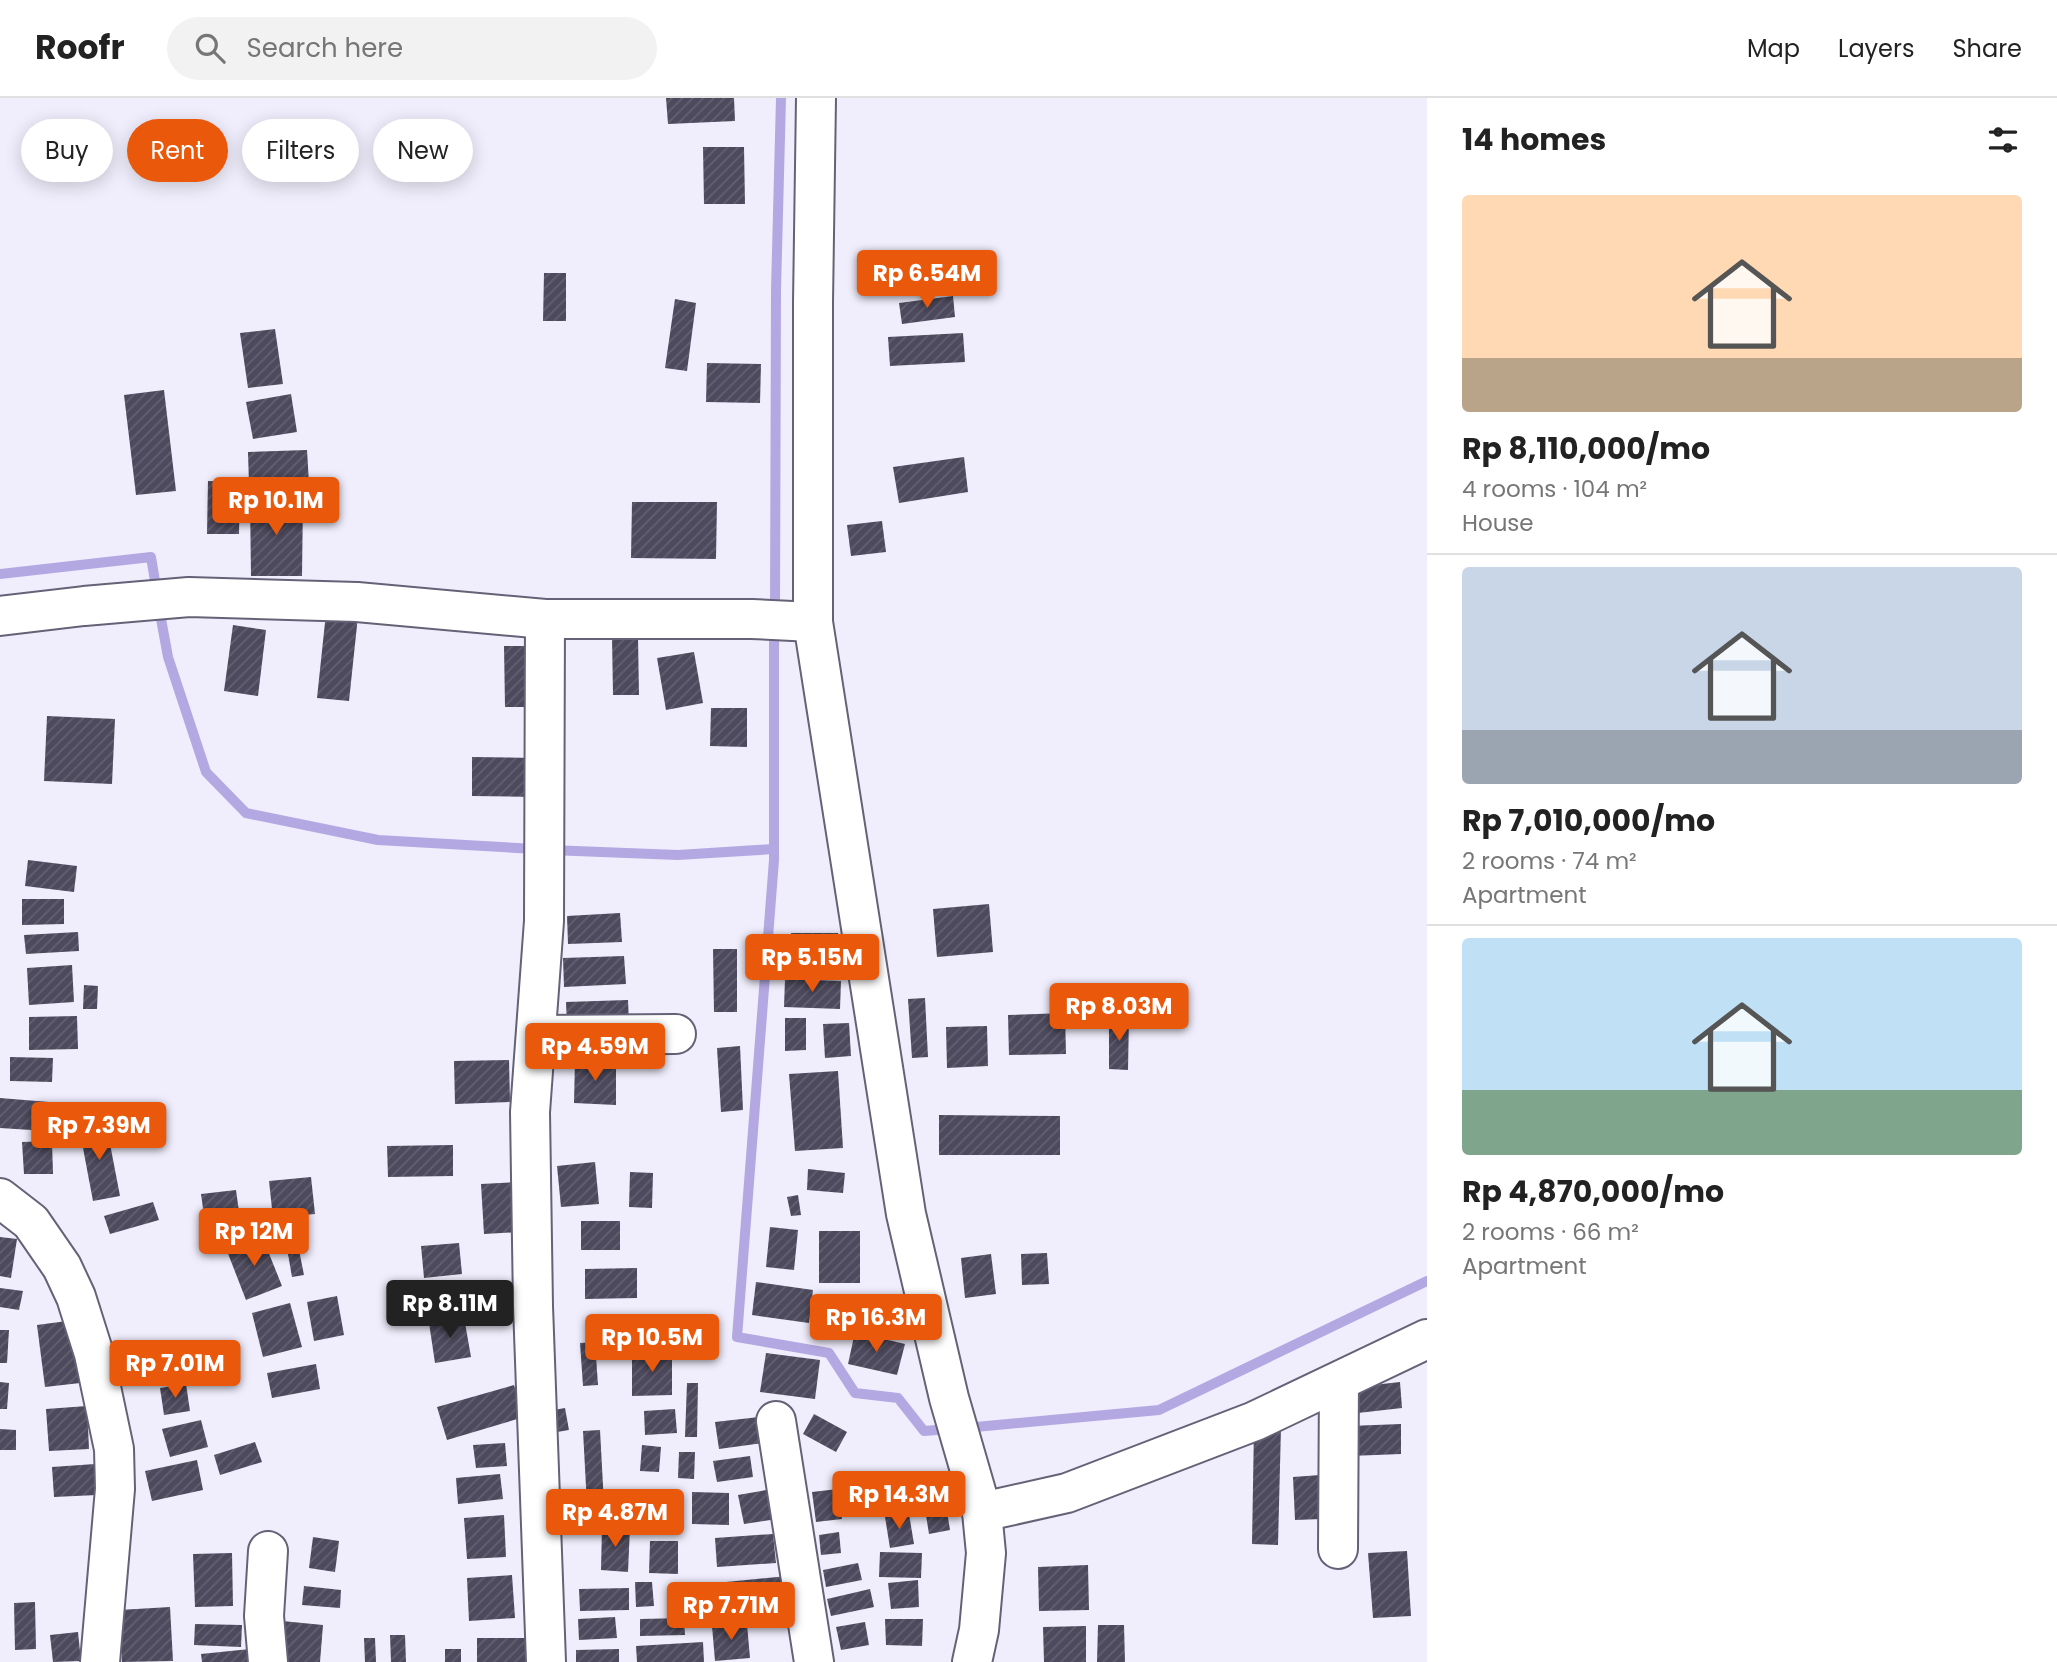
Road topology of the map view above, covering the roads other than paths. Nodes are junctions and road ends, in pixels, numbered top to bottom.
1 (816, 98) edge
2 (0, 616) edge
3 (545, 619) junction
4 (813, 622) junction
5 (676, 1034) dead end
6 (536, 1035) junction
7 (0, 1198) edge
8 (1427, 1339) edge
9 (1339, 1382) junction
10 (776, 1421) dead end
11 (982, 1512) junction
12 (1338, 1549) dead end
13 (268, 1551) dead end
14 (100, 1662) edge
15 (268, 1662) edge
16 (546, 1662) edge
17 (814, 1662) edge
18 (972, 1662) edge

1 - 4 street
2 - 3 street
3 - 4 street
3 - 6 street
4 - 11 street
5 - 6 street
6 - 16 street
7 - 14 street
8 - 9 street
9 - 11 street
9 - 12 street
10 - 17 street
11 - 18 street
13 - 15 street

